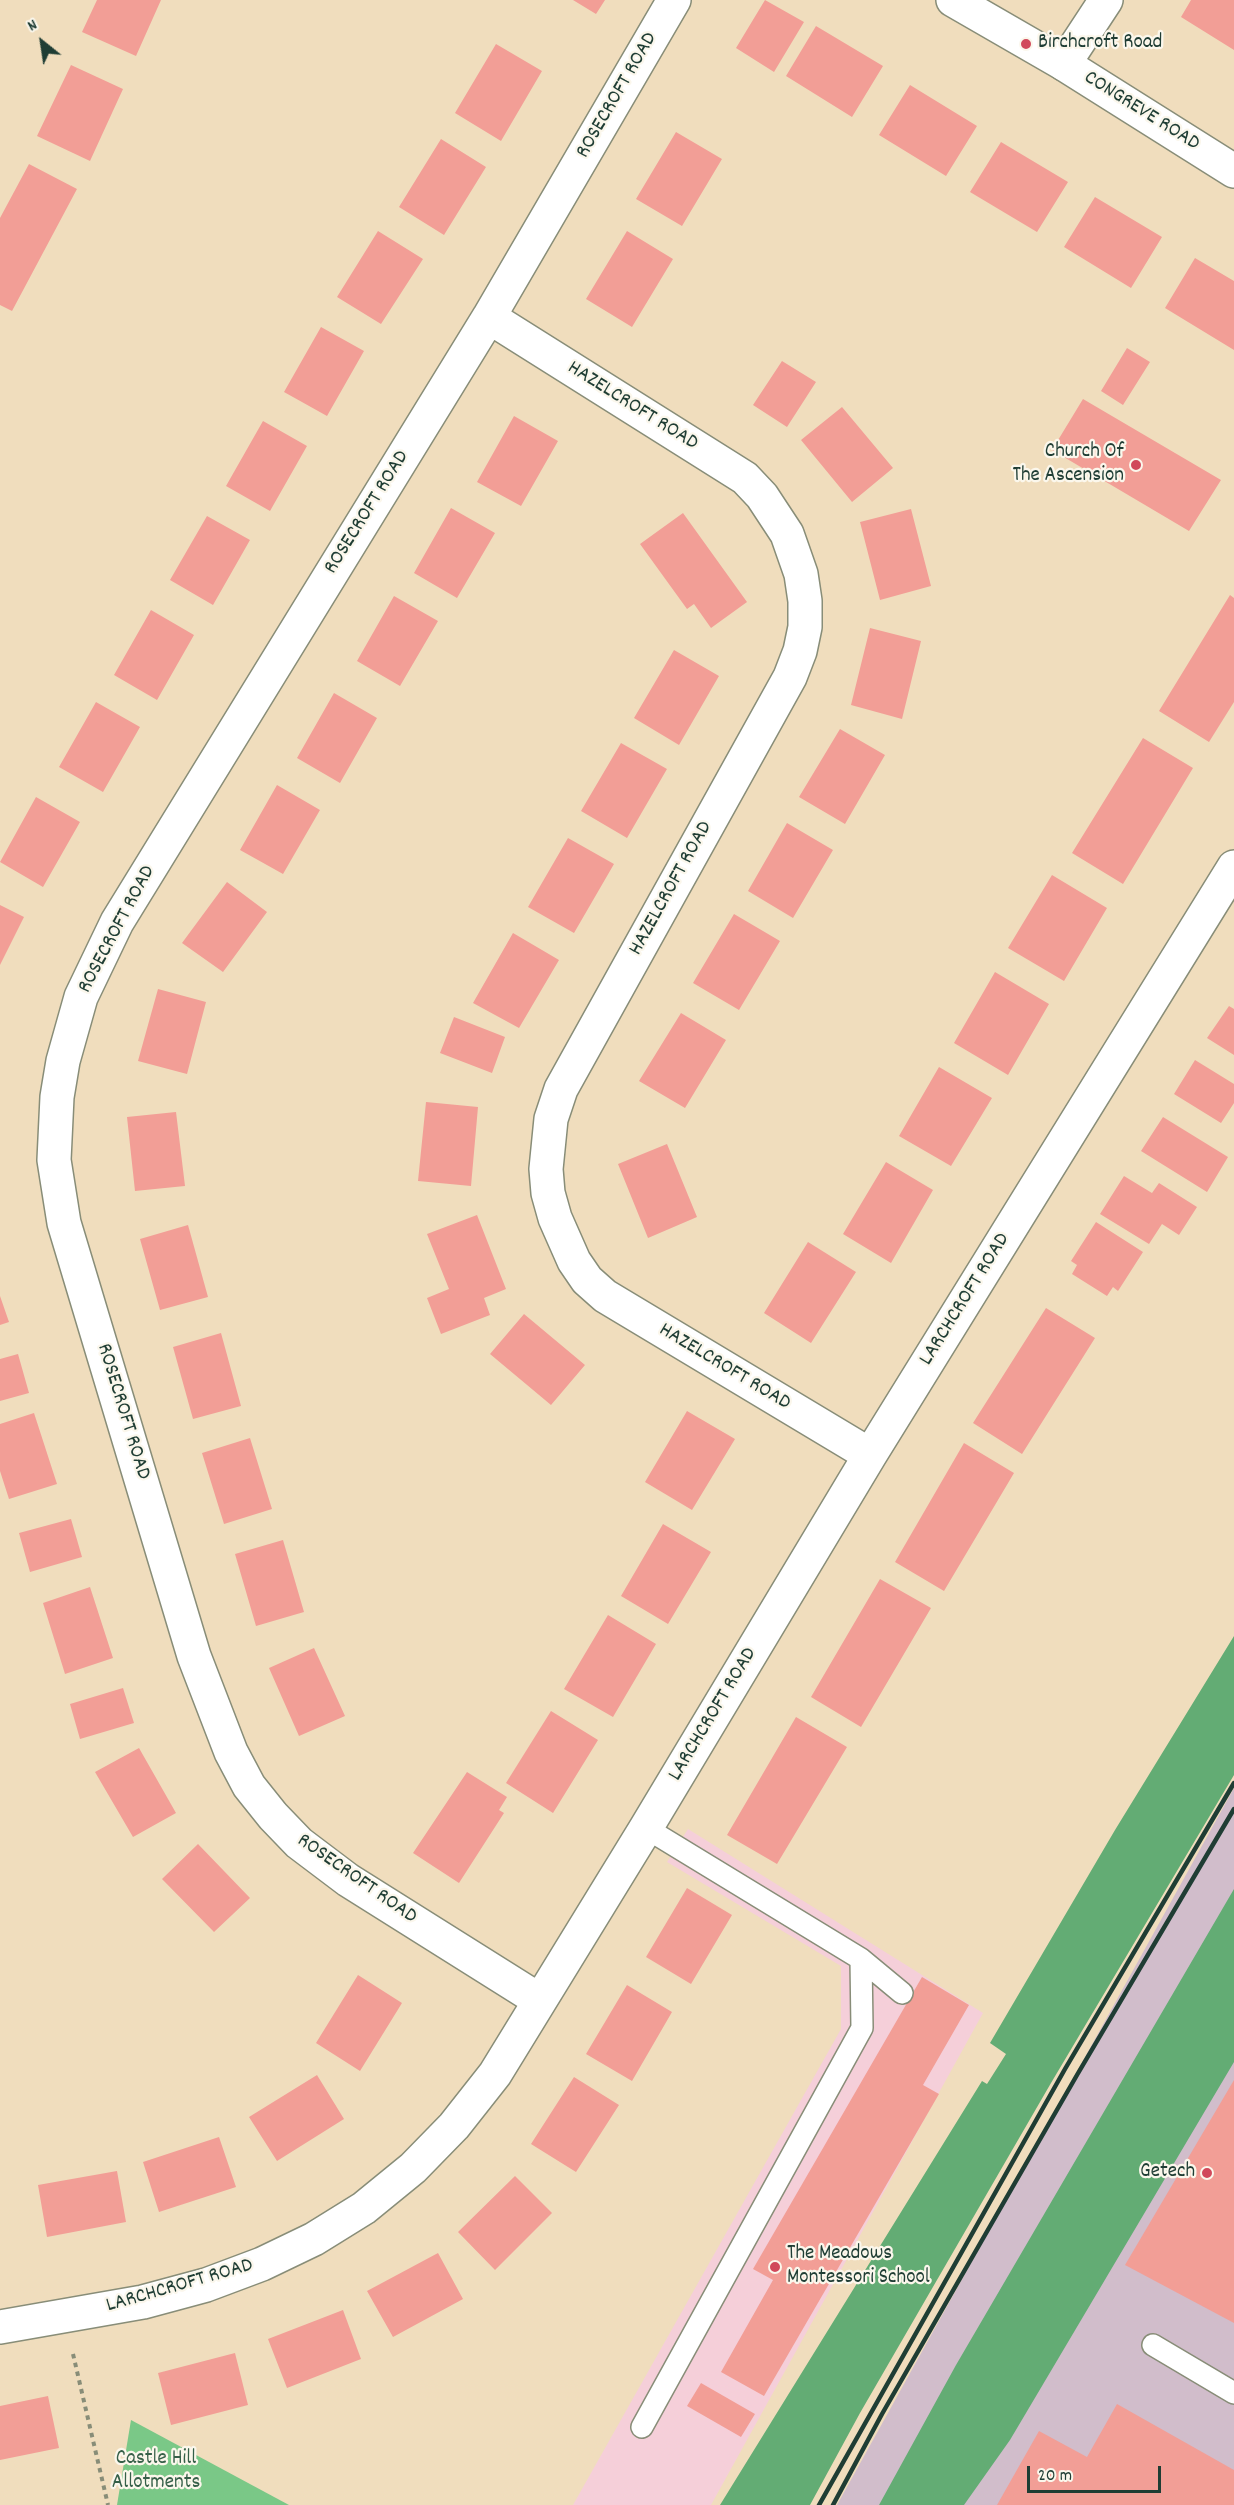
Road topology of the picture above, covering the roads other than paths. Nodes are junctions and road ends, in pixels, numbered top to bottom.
1 (674, 0) edge
2 (953, 0) edge
3 (1106, 0) edge
4 (1064, 64) junction
5 (1234, 171) edge
6 (489, 317) junction
7 (1234, 867) edge
8 (870, 1455) junction
9 (646, 1828) junction
10 (861, 1959) junction
11 (902, 1993) dead end
12 (540, 2000) junction
13 (0, 2327) edge
14 (1153, 2345) dead end
15 (1234, 2393) edge
16 (642, 2427) dead end

1 - 6 street, ROSECROFT ROAD
2 - 4 street, CONGREVE ROAD
3 - 4 street
4 - 5 street, CONGREVE ROAD
6 - 8 street, HAZELCROFT ROAD
6 - 12 street, ROSECROFT ROAD
7 - 8 street, LARCHCROFT ROAD
8 - 9 street, LARCHCROFT ROAD
9 - 10 lane
9 - 12 street, LARCHCROFT ROAD
10 - 11 lane
10 - 16 lane
12 - 13 street, LARCHCROFT ROAD
14 - 15 lane

